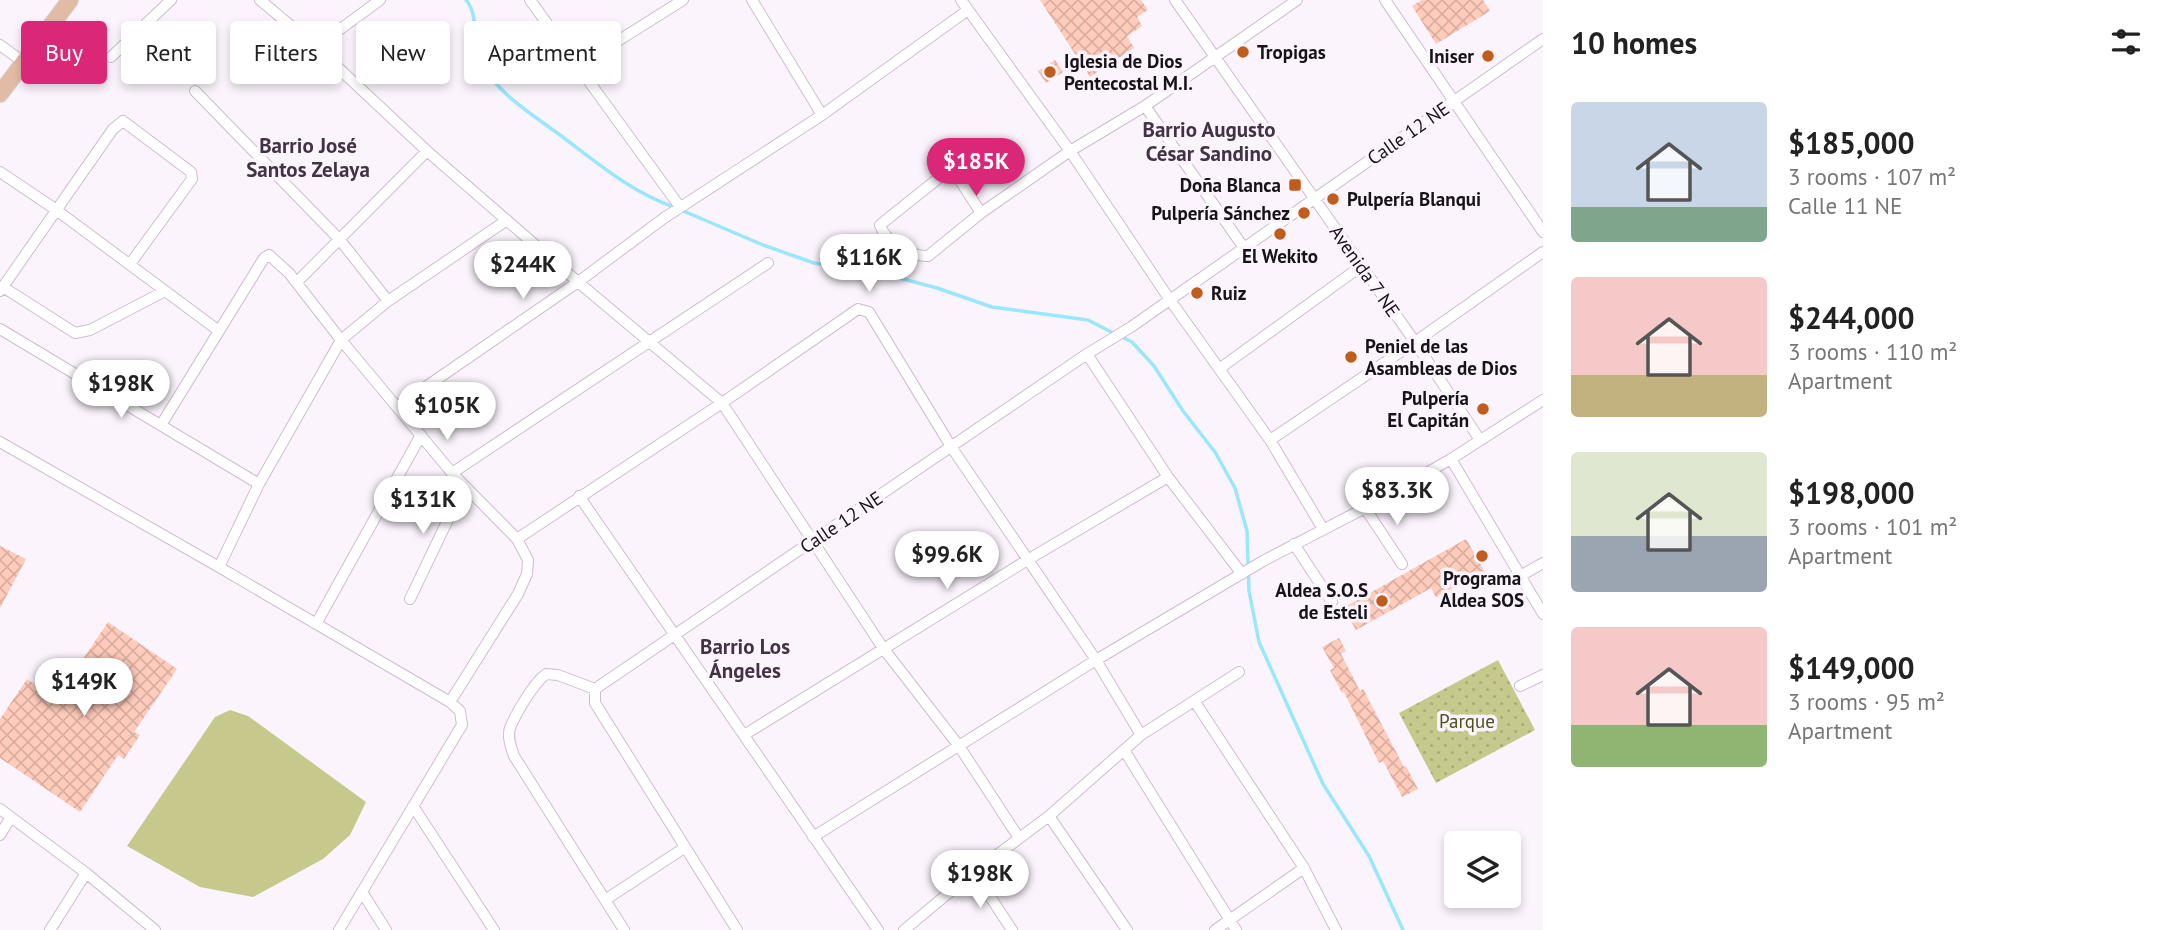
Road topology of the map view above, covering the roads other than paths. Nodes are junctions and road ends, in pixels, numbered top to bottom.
1 (70, 0) edge
2 (171, 0) edge
3 (260, 0) edge
4 (380, 0) edge
5 (530, 0) edge
6 (682, 0) edge
7 (752, 0) edge
8 (1297, 0) edge
9 (1385, 0) edge
10 (1175, 1) edge
11 (965, 5) edge
12 (53, 21) edge
13 (285, 21) edge
14 (545, 21) edge
15 (342, 28) edge
16 (621, 39) edge
17 (1543, 39) edge
18 (0, 45) edge
19 (111, 57) dead end
20 (1215, 57) junction
21 (21, 60) edge
22 (21, 62) edge
23 (342, 71) edge
24 (591, 84) edge
25 (195, 91) dead end
26 (0, 94) edge
27 (1455, 100) junction
28 (1145, 106) junction
29 (822, 115) junction
30 (427, 151) junction
31 (1070, 151) junction
32 (0, 172) edge
33 (1315, 199) junction
34 (680, 207) junction
35 (55, 209) junction
36 (981, 213) junction
37 (507, 220) junction
38 (1543, 232) edge
39 (340, 240) junction
40 (1244, 248) junction
41 (1543, 252) edge
42 (768, 262) dead end
43 (130, 264) junction
44 (1360, 267) junction
45 (297, 282) junction
46 (578, 282) junction
47 (1, 289) edge
48 (165, 290) junction
49 (1170, 300) junction
50 (388, 301) junction
51 (0, 329) edge
52 (219, 331) junction
53 (341, 340) junction
54 (650, 341) junction
55 (1415, 342) junction
56 (1087, 354) junction
57 (1219, 369) junction
58 (1543, 400) edge
59 (722, 403) junction
60 (398, 407) junction
61 (161, 425) junction
62 (421, 435) junction
63 (1270, 440) junction
64 (1480, 440) junction
65 (0, 442) edge
66 (952, 448) junction
67 (1451, 458) junction
68 (452, 473) junction
69 (1168, 477) junction
70 (259, 484) junction
71 (464, 486) junction
72 (579, 496) junction
73 (1365, 508) junction
74 (1323, 529) junction
75 (517, 539) junction
76 (814, 541) junction
77 (1294, 544) junction
78 (1029, 559) junction
79 (1402, 564) dead end
80 (1543, 564) edge
81 (219, 567) junction
82 (1244, 573) junction
83 (1522, 575) junction
84 (410, 599) dead end
85 (1332, 602) dead end
86 (1543, 614) edge
87 (316, 624) junction
88 (675, 634) junction
89 (883, 648) junction
90 (1096, 660) junction
91 (1239, 672) dead end
92 (1543, 675) edge
93 (1520, 686) dead end
94 (595, 689) junction
95 (450, 702) junction
96 (1195, 702) junction
97 (744, 735) junction
98 (1141, 735) junction
99 (959, 746) junction
100 (1124, 750) junction
101 (413, 806) junction
102 (0, 809) edge
103 (1049, 816) junction
104 (11, 817) junction
105 (0, 835) edge
106 (813, 836) junction
107 (1019, 838) junction
108 (684, 848) junction
109 (1304, 868) junction
110 (974, 872) junction
111 (86, 873) junction
112 (362, 892) junction
113 (605, 900) junction
114 (1233, 925) edge
115 (50, 930) edge
116 (155, 930) edge
117 (339, 930) edge
118 (386, 930) edge
119 (494, 930) edge
120 (624, 930) edge
121 (737, 930) edge
122 (878, 930) edge
123 (904, 930) edge
124 (1012, 930) edge
125 (1127, 930) edge
126 (1215, 930) edge
127 (1336, 930) edge

1 - 12 main road
2 - 19 street
3 - 13 street
4 - 15 street
5 - 14 street
6 - 16 street
7 - 29 street
8 - 20 street
9 - 27 street
10 - 20 street, Avenida 7 NE
11 - 29 street
11 - 31 street
17 - 27 street, Calle 12 NE
18 - 21 street
20 - 28 street
20 - 33 street, Avenida 7 NE
22 - 26 main road
23 - 30 street
24 - 34 street
25 - 39 street
27 - 33 street, Calle 12 NE
27 - 38 street
28 - 31 street
28 - 40 street
29 - 34 street
30 - 37 street
30 - 39 street
31 - 36 street
31 - 49 street
32 - 35 street
33 - 40 street, Calle 12 NE
33 - 44 street, Avenida 7 NE
34 - 46 street
35 - 43 street
35 - 43 street
35 - 47 street
36 - 36 street
37 - 46 street
37 - 50 street
39 - 45 street
39 - 50 street
40 - 49 street, Calle 12 NE
41 - 55 street
42 - 54 street
43 - 48 street
44 - 55 street, Avenida 7 NE
44 - 57 street
45 - 52 street
45 - 53 street
46 - 54 street
46 - 60 street
47 - 48 street
48 - 52 street
49 - 56 street, Calle 12 NE
49 - 57 street
50 - 53 street
51 - 61 street
52 - 61 street
53 - 60 street
53 - 70 street
54 - 59 street
54 - 68 street
55 - 63 street
55 - 64 street, Avenida 7 NE
56 - 66 street, Calle 12 NE
56 - 69 street
57 - 63 street
58 - 64 street
59 - 66 street
59 - 72 street
59 - 76 street
60 - 62 street
61 - 70 street
62 - 68 street
62 - 87 street
63 - 74 street
64 - 67 street
65 - 81 street
66 - 76 street, Calle 12 NE
66 - 78 street
67 - 73 street
67 - 83 street
68 - 71 street
69 - 78 street
69 - 82 street
70 - 81 street
71 - 75 street
71 - 84 street
72 - 75 street
72 - 88 street
73 - 74 street
73 - 79 street
74 - 77 street
75 - 95 street
76 - 88 street, Calle 12 NE
76 - 89 street
77 - 82 street
77 - 85 street
78 - 89 street
78 - 90 street
80 - 83 street
81 - 87 street
82 - 90 street
83 - 86 street
87 - 95 street
88 - 94 street, Calle 12 NE
88 - 97 street
89 - 97 street
89 - 99 street
90 - 98 street
90 - 99 street
91 - 96 street
92 - 93 street
94 - 108 street
94 - 113 street
95 - 101 street
96 - 98 street
96 - 109 street
97 - 106 street
98 - 100 street
99 - 106 street
99 - 107 street
100 - 103 street
100 - 114 street
101 - 112 street
101 - 119 street
102 - 104 street
103 - 107 street
103 - 125 street
104 - 105 street
104 - 111 street
106 - 122 street
107 - 110 street
108 - 113 street
108 - 121 street
109 - 114 street
109 - 127 street
110 - 123 street
110 - 124 street
111 - 115 street
111 - 116 street
112 - 117 street
112 - 118 street
113 - 120 street
114 - 126 street

